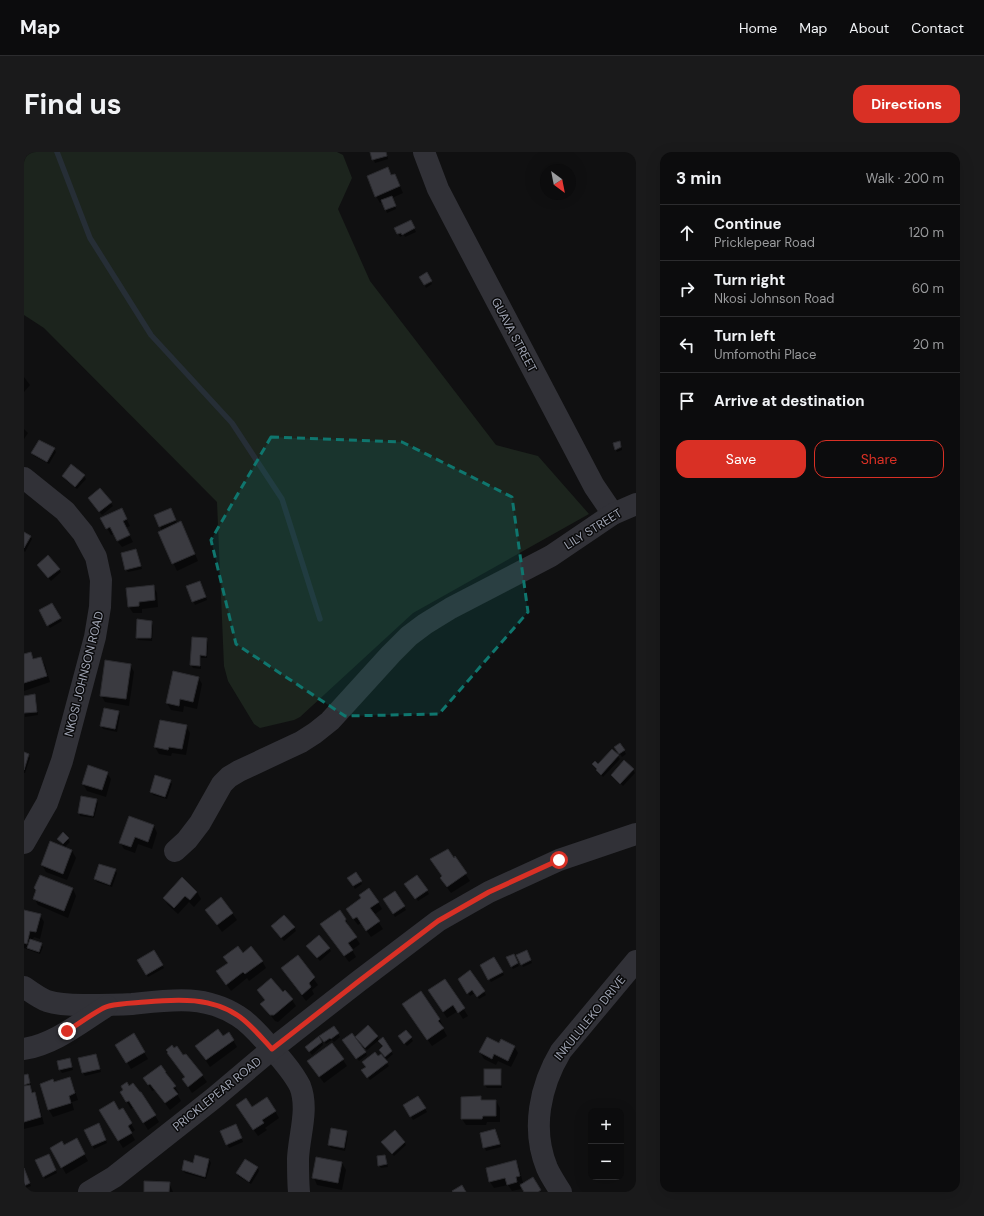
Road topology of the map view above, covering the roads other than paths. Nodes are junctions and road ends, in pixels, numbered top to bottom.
1 (424, 152) edge
2 (24, 478) edge
3 (636, 504) edge
4 (613, 514) junction
5 (636, 834) edge
6 (24, 843) edge
7 (175, 851) dead end
8 (636, 961) edge
9 (24, 987) edge
10 (107, 1006) junction
11 (24, 1049) edge
12 (272, 1049) junction
13 (118, 1184) edge
14 (89, 1192) edge
15 (300, 1192) edge
16 (561, 1192) edge

1 - 4 street, GUAVA STREET
2 - 6 street, NKOSI JOHNSON ROAD
3 - 4 street, LILY STREET
4 - 7 street, LILY STREET
5 - 12 street, PRICKLEPEAR ROAD
8 - 16 street, INKULULEKO DRIVE
9 - 10 street
10 - 11 street
10 - 12 street
12 - 13 street, PRICKLEPEAR ROAD
12 - 15 street
13 - 14 street, PRICKLEPEAR ROAD

